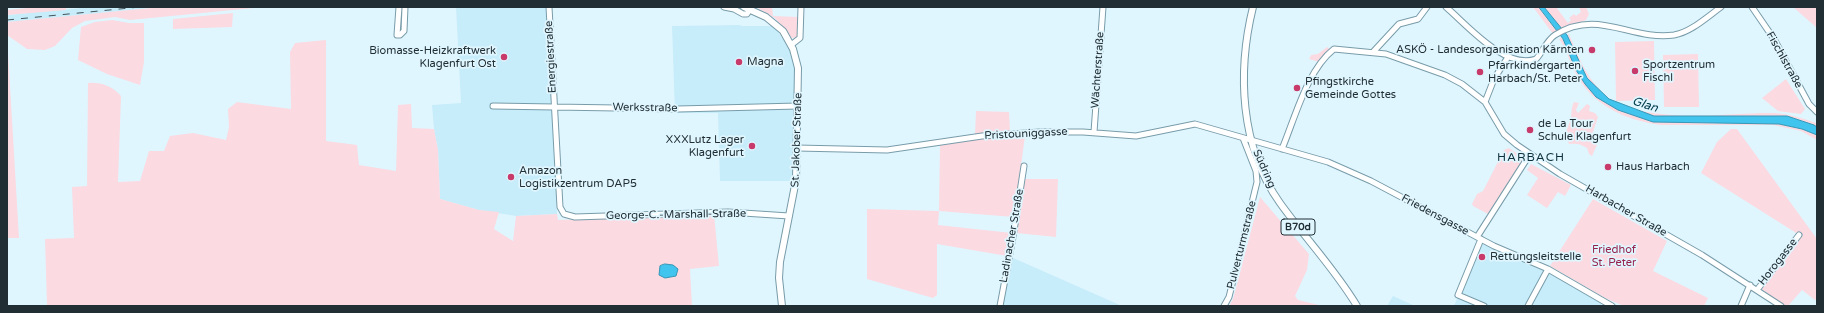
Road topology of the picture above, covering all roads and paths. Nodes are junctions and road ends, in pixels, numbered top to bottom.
1 (399, 7) edge
2 (405, 7) edge
3 (549, 7) edge
4 (724, 7) edge
5 (800, 7) edge
6 (1103, 7) edge
7 (1253, 7) edge
8 (1427, 7) edge
9 (1446, 7) edge
10 (1722, 7) edge
11 (1752, 7) edge
12 (747, 8) edge
13 (791, 45) junction
14 (1374, 51) junction
15 (1508, 57) junction
16 (1485, 102) junction
17 (493, 106) dead end
18 (798, 106) junction
19 (554, 108) junction
20 (1817, 112) edge
21 (1094, 132) junction
22 (1243, 138) junction
23 (1251, 140) junction
24 (797, 148) junction
25 (1282, 149) junction
26 (1530, 154) junction
27 (1024, 166) dead end
28 (564, 214) joint
29 (789, 216) junction
30 (1799, 235) dead end
31 (1479, 238) junction
32 (1548, 269) junction
33 (1750, 285) junction
34 (1757, 290) junction
35 (782, 306) edge
36 (1000, 306) edge
37 (1224, 306) edge
38 (1357, 306) edge
39 (1484, 306) edge
40 (1528, 306) edge
41 (1612, 306) edge
42 (1741, 306) edge
43 (1781, 306) edge

1 - 2 street
3 - 19 street, Energiestraße
4 - 12 street
5 - 13 street
6 - 21 street, Wächterstraße
7 - 23 main road, Südring / B70d
8 - 14 street
9 - 15 street
10 - 15 street
11 - 20 street, Fischlstraße
12 - 13 main road, St. Jakober Straße
13 - 18 main road, St. Jakober Straße
14 - 16 street, Harbacher Straße
14 - 25 street
15 - 16 street
16 - 26 street, Harbacher Straße
17 - 19 street, Werksstraße
18 - 19 street, Werksstraße
18 - 24 main road, St. Jakober Straße
19 - 28 street, Energiestraße
21 - 22 street, Pristouniggasse
21 - 24 street, Pristouniggasse
22 - 23 street, Pristouniggasse
22 - 37 street, Pulverturmstraße
23 - 25 street, Friedensgasse
23 - 38 main road, Südring / B70d
24 - 29 main road, St. Jakober Straße
25 - 31 street, Friedensgasse
26 - 31 street
26 - 33 street, Harbacher Straße
27 - 36 street, Ladinacher Straße
28 - 29 street, George-C.-Marshall-Straße
29 - 35 main road, St. Jakober Straße
30 - 34 street, Horogasse
31 - 32 street, Friedensgasse
31 - 39 street
32 - 40 street
32 - 41 street, Friedensgasse
33 - 34 street, Harbacher Straße
33 - 42 street
34 - 43 street, Harbacher Straße

